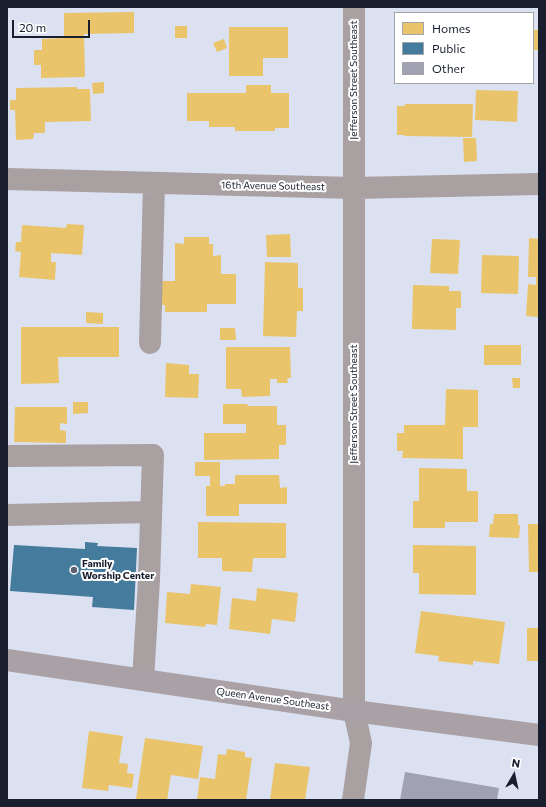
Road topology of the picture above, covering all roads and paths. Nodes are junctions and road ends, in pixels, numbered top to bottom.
1 (354, 7) edge
2 (7, 179) edge
3 (154, 183) junction
4 (539, 184) edge
5 (354, 188) junction
6 (150, 343) dead end
7 (7, 456) edge
8 (151, 512) junction
9 (7, 515) edge
10 (7, 660) edge
11 (142, 680) junction
12 (354, 711) junction
13 (539, 735) edge
14 (353, 800) edge

1 - 5 street, Jefferson Street Southeast
2 - 3 street, 16th Avenue Southeast
3 - 5 street, 16th Avenue Southeast
3 - 6 street
4 - 5 street, 16th Avenue Southeast
5 - 12 street, Jefferson Street Southeast
7 - 8 street
8 - 9 street
8 - 11 street
10 - 11 main road, Queen Avenue Southeast
11 - 12 main road, Queen Avenue Southeast
12 - 13 main road, Queen Avenue Southeast
12 - 14 street, Jefferson Street Southeast

